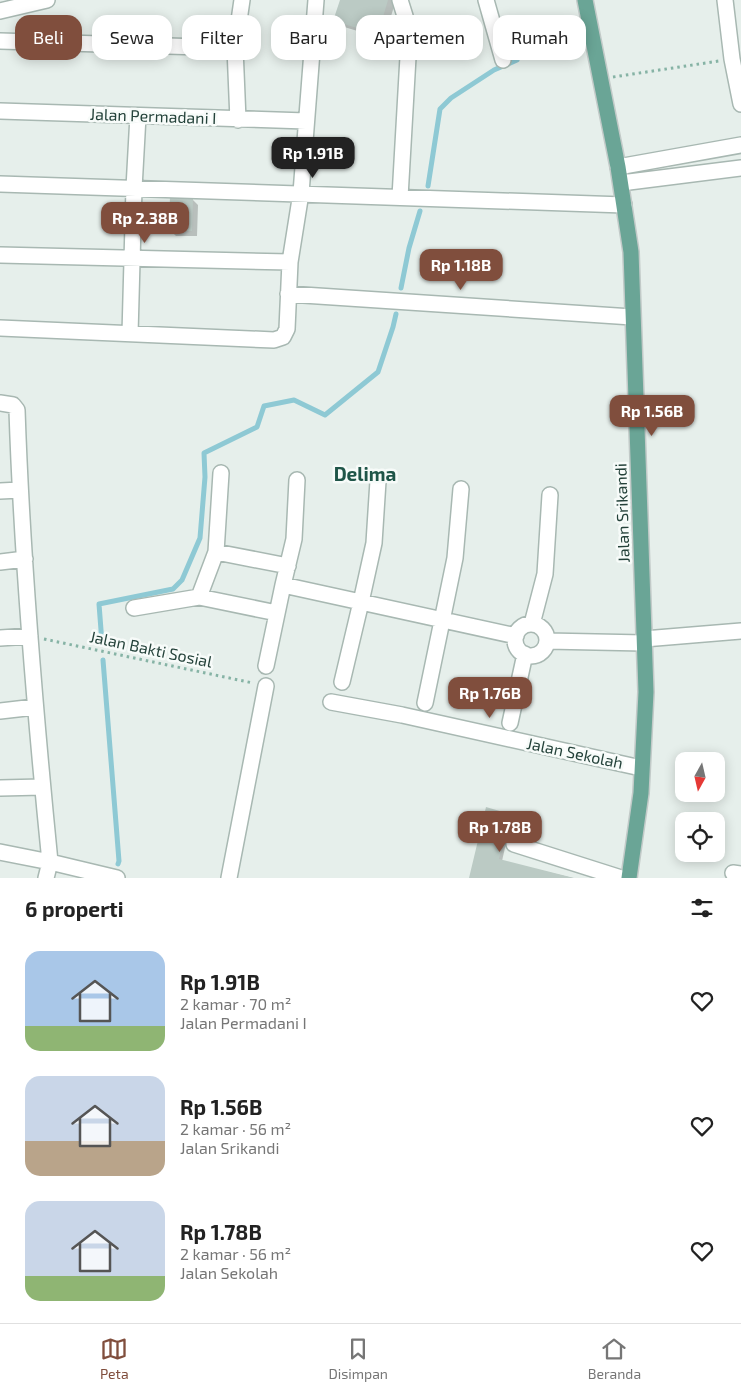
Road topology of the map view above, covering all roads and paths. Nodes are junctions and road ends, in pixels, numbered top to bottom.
1 (47, 0) edge
2 (242, 0) edge
3 (316, 0) edge
4 (400, 0) edge
5 (486, 0) edge
6 (585, 0) edge
7 (725, 0) edge
8 (0, 11) edge
9 (240, 15) edge
10 (493, 25) edge
11 (0, 41) edge
12 (182, 46) edge
13 (737, 58) edge
14 (236, 60) edge
15 (600, 79) junction
16 (741, 104) edge
17 (0, 111) edge
18 (138, 116) junction
19 (238, 120) junction
20 (306, 121) junction
21 (741, 144) edge
22 (618, 167) junction
23 (741, 168) edge
24 (621, 183) junction
25 (0, 184) edge
26 (134, 188) junction
27 (301, 193) junction
28 (400, 197) junction
29 (624, 205) junction
30 (0, 255) edge
31 (133, 258) junction
32 (290, 262) junction
33 (288, 294) junction
34 (632, 318) junction
35 (0, 328) edge
36 (130, 334) junction
37 (0, 403) edge
38 (221, 473) dead end
39 (297, 480) dead end
40 (378, 481) dead end
41 (461, 488) dead end
42 (20, 490) junction
43 (0, 492) edge
44 (550, 495) dead end
45 (216, 552) junction
46 (24, 559) junction
47 (0, 562) edge
48 (288, 566) junction
49 (283, 585) junction
50 (199, 597) junction
51 (362, 602) junction
52 (134, 608) dead end
53 (277, 614) junction
54 (442, 620) junction
55 (532, 624) junction
56 (741, 631) edge
57 (30, 636) junction
58 (516, 636) junction
59 (0, 638) edge
60 (547, 641) junction
61 (644, 641) junction
62 (525, 654) junction
63 (266, 666) dead end
64 (342, 682) dead end
65 (266, 686) joint
66 (332, 702) dead end
67 (425, 703) dead end
68 (35, 707) junction
69 (0, 711) edge
70 (510, 723) dead end
71 (641, 768) junction
72 (42, 786) junction
73 (0, 788) edge
74 (514, 844) dead end
75 (0, 852) edge
76 (50, 862) junction
77 (46, 878) edge
78 (117, 878) edge
79 (229, 878) edge
80 (620, 878) edge
81 (629, 878) edge

1 - 8 street
2 - 9 street
3 - 20 street
4 - 28 street
5 - 10 street
6 - 15 main road, Jalan Srikandi
7 - 13 street
11 - 12 street
13 - 15 path
13 - 16 street
14 - 19 street
15 - 22 main road, Jalan Srikandi
17 - 18 street, Jalan Permadani I
18 - 19 street, Jalan Permadani I
18 - 26 street
19 - 20 street, Jalan Permadani I
20 - 27 street
21 - 22 street
22 - 24 main road, Jalan Srikandi
23 - 24 street
24 - 29 main road, Jalan Srikandi
25 - 26 street
26 - 27 street
26 - 31 street
27 - 28 street
27 - 32 street
28 - 29 street
29 - 34 main road, Jalan Srikandi
30 - 31 street
31 - 32 street
31 - 36 street
32 - 33 street
33 - 34 street
33 - 36 street
34 - 61 main road, Jalan Srikandi
35 - 36 street
37 - 42 street
38 - 45 street
39 - 48 street
40 - 51 street
41 - 54 street
42 - 43 street
42 - 46 street
44 - 55 street
45 - 48 street
45 - 50 street
46 - 47 street
46 - 57 street
48 - 49 street
49 - 51 street
49 - 53 street
50 - 52 street
50 - 53 street
51 - 54 street
51 - 64 street
53 - 63 street
54 - 58 street
54 - 67 street
55 - 58 street
55 - 60 street
56 - 61 street
57 - 59 street
57 - 65 path, Jalan Bakti Sosial
57 - 68 street
58 - 62 street
60 - 61 street
60 - 62 street
61 - 71 main road, Jalan Srikandi
62 - 70 street
65 - 79 street
66 - 71 street, Jalan Sekolah
68 - 69 street
68 - 72 street
71 - 81 main road, Jalan Srikandi
72 - 73 street
72 - 76 street
74 - 80 street
75 - 76 street
76 - 77 street
76 - 78 street

